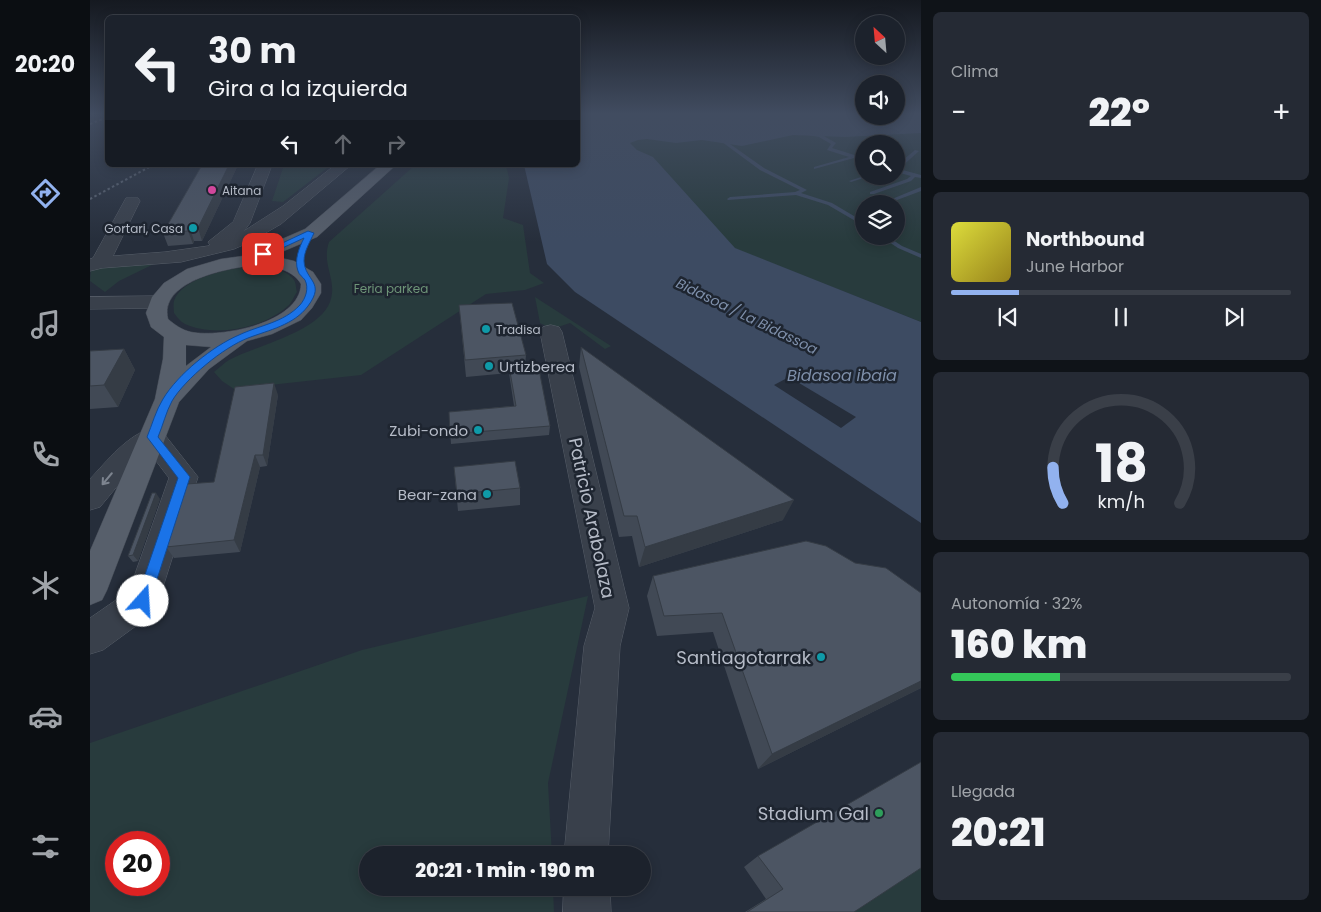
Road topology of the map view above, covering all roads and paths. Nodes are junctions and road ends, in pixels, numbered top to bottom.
1 (264, 167) edge
2 (341, 167) edge
3 (387, 167) edge
4 (132, 201) dead end
5 (250, 203) junction
6 (292, 206) junction
7 (311, 233) junction
8 (187, 254) junction
9 (245, 261) junction
10 (95, 264) edge
11 (302, 272) junction
12 (159, 302) junction
13 (90, 303) edge
14 (551, 332) dead end
15 (175, 334) junction
16 (242, 337) junction
17 (168, 399) junction
18 (152, 437) junction
19 (90, 499) edge
20 (90, 590) edge
21 (90, 638) edge
22 (587, 846) edge
23 (587, 896) edge
24 (588, 912) edge

1 - 5 street
2 - 6 street
3 - 7 main road
4 - 10 street
5 - 6 street
5 - 8 street
6 - 8 street
7 - 9 main road
7 - 11 main road
8 - 10 street
9 - 11 main road
9 - 12 main road
11 - 16 main road
12 - 13 street
12 - 15 main road
14 - 22 street, Patricio Arabolaza
15 - 16 main road
15 - 17 main road
16 - 17 main road
17 - 18 main road
18 -> 19 street
18 - 20 main road
18 - 21 street
23 - 24 street

